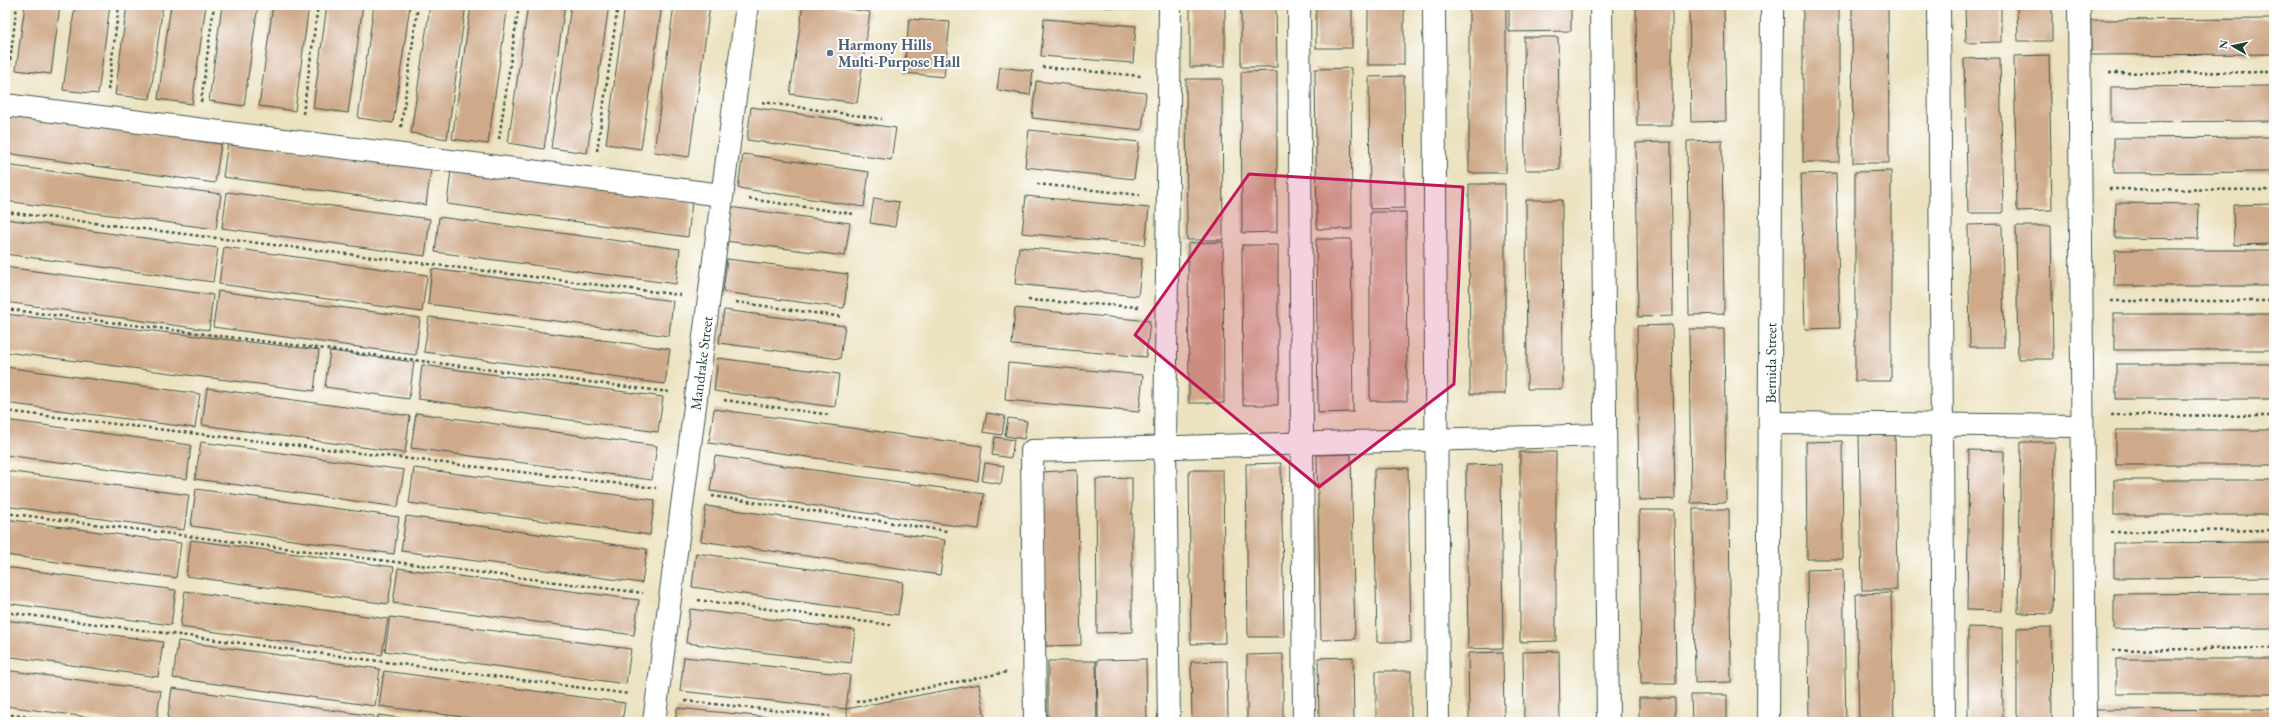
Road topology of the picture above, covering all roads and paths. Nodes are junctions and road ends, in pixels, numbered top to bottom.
1 (17, 5) edge
2 (120, 5) edge
3 (214, 5) edge
4 (318, 5) edge
5 (418, 5) edge
6 (519, 5) edge
7 (618, 5) edge
8 (747, 5) edge
9 (1170, 5) edge
10 (1299, 5) edge
11 (1434, 5) edge
12 (1601, 5) edge
13 (1772, 5) edge
14 (1939, 5) edge
15 (2078, 5) edge
16 (1042, 67) dead end
17 (2274, 72) edge
18 (2079, 74) junction
19 (1169, 78) junction
20 (7, 83) dead end
21 (735, 98) junction
22 (5, 105) edge
23 (104, 117) junction
24 (882, 119) dead end
25 (197, 129) junction
26 (299, 142) junction
27 (397, 154) junction
28 (495, 166) junction
29 (593, 179) junction
30 (1037, 184) dead end
31 (2080, 189) junction
32 (2274, 190) edge
33 (722, 195) junction
34 (1167, 198) junction
35 (5, 212) edge
36 (854, 214) dead end
37 (708, 299) junction
38 (1028, 300) dead end
39 (2081, 300) junction
40 (2274, 301) edge
41 (1166, 308) junction
42 (5, 309) edge
43 (843, 317) dead end
44 (696, 396) junction
45 (5, 411) edge
46 (831, 415) dead end
47 (2274, 416) edge
48 (2082, 420) junction
49 (1770, 422) junction
50 (1942, 426) junction
51 (1605, 435) junction
52 (1436, 440) junction
53 (1304, 443) junction
54 (1165, 447) junction
55 (684, 492) junction
56 (5, 513) edge
57 (2274, 530) edge
58 (947, 531) dead end
59 (2083, 532) junction
60 (671, 596) junction
61 (5, 612) edge
62 (891, 625) dead end
63 (2274, 648) edge
64 (2084, 650) junction
65 (1034, 666) junction
66 (657, 698) junction
67 (856, 702) dead end
68 (5, 714) edge
69 (830, 716) dead end
70 (66, 722) edge
71 (654, 722) edge
72 (1035, 722) edge
73 (1169, 722) edge
74 (1304, 722) edge
75 (1438, 722) edge
76 (1608, 722) edge
77 (1768, 722) edge
78 (1944, 722) edge
79 (2085, 722) edge

1 - 20 path
2 - 23 path
3 - 25 path
4 - 26 path
5 - 27 path
6 - 28 path
7 - 29 path
8 - 21 street, Mandrake Street
9 - 19 street
10 - 53 street
11 - 52 street
12 - 51 street
13 - 49 street, Bernida Street
14 - 50 street
15 - 18 street
16 - 19 path
17 - 18 path
18 - 31 street
19 - 34 street
21 - 24 path
21 - 33 street, Mandrake Street
22 - 23 street
23 - 25 street
25 - 26 street
26 - 27 street
27 - 28 street
28 - 29 street
29 - 33 street
30 - 34 path
31 - 32 path
31 - 39 street
33 - 36 path
33 - 37 street, Mandrake Street
34 - 41 street
35 - 37 path
37 - 43 path
37 - 44 street, Mandrake Street
38 - 41 path
39 - 40 path
39 - 48 street
41 - 54 street
42 - 44 path
44 - 46 path
44 - 55 street, Mandrake Street
45 - 55 path
47 - 48 path
48 - 50 street
48 - 59 street
49 - 50 street
49 - 77 street, Bernida Street
50 - 78 street
51 - 52 street
51 - 76 street
52 - 53 street
52 - 75 street
53 - 54 street
53 - 74 street
54 - 65 street
54 - 73 street
55 - 58 path
55 - 60 street, Mandrake Street
56 - 60 path
57 - 59 path
59 - 64 street
60 - 62 path
60 - 66 street, Mandrake Street
61 - 66 path
63 - 64 path
64 - 79 street
65 - 67 path
65 - 72 street
66 - 69 path
66 - 71 street, Mandrake Street
68 - 70 path

